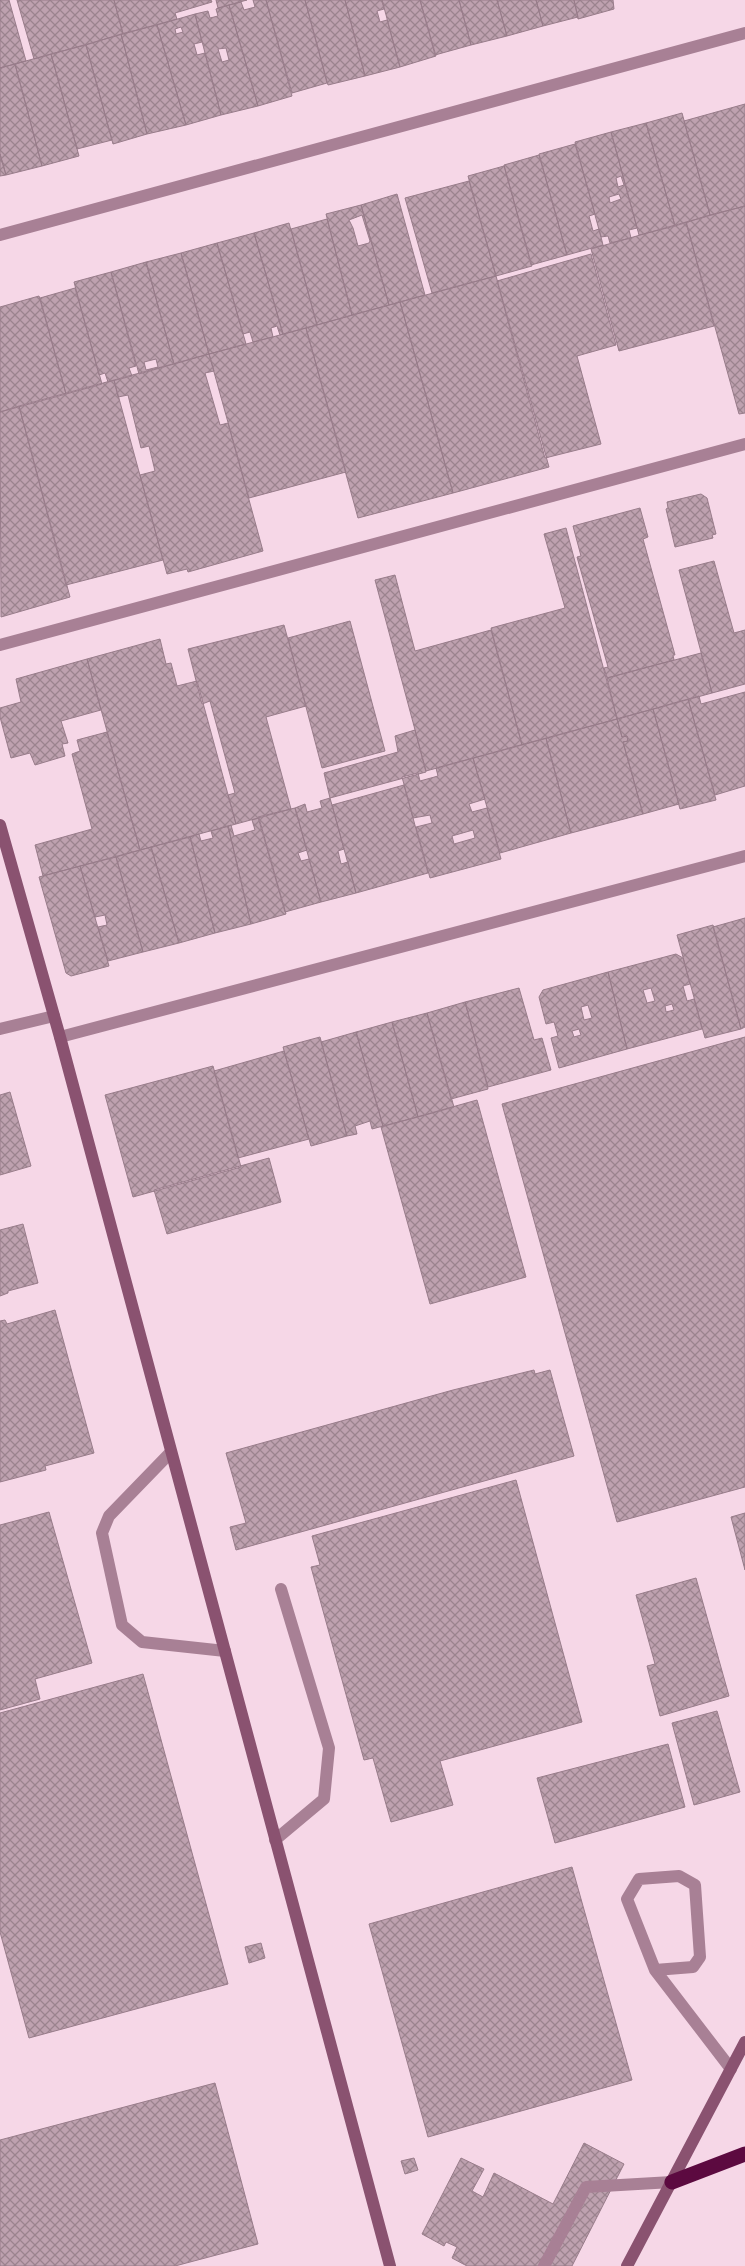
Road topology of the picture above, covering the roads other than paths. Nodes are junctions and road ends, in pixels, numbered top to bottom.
1 (745, 33) edge
2 (0, 235) edge
3 (745, 444) edge
4 (0, 645) edge
5 (0, 825) edge
6 (745, 856) edge
7 (54, 1016) junction
8 (0, 1030) edge
9 (60, 1037) junction
10 (171, 1452) junction
11 (281, 1589) dead end
12 (225, 1651) junction
13 (275, 1840) junction
14 (655, 1970) junction
15 (745, 2042) edge
16 (731, 2069) junction
17 (745, 2154) edge
18 (672, 2182) junction
19 (390, 2266) edge
20 (544, 2266) edge
21 (627, 2266) edge

1 - 2 street
3 - 4 street
5 - 7 street
6 - 9 street
7 - 8 street
7 - 9 street
9 - 10 street
10 - 12 street
10 - 12 street
11 - 13 street
12 - 13 street
13 - 19 street
14 - 14 street
14 - 16 street
15 - 16 street
16 - 18 street
17 - 18 highway
18 - 20 street
18 - 21 street

